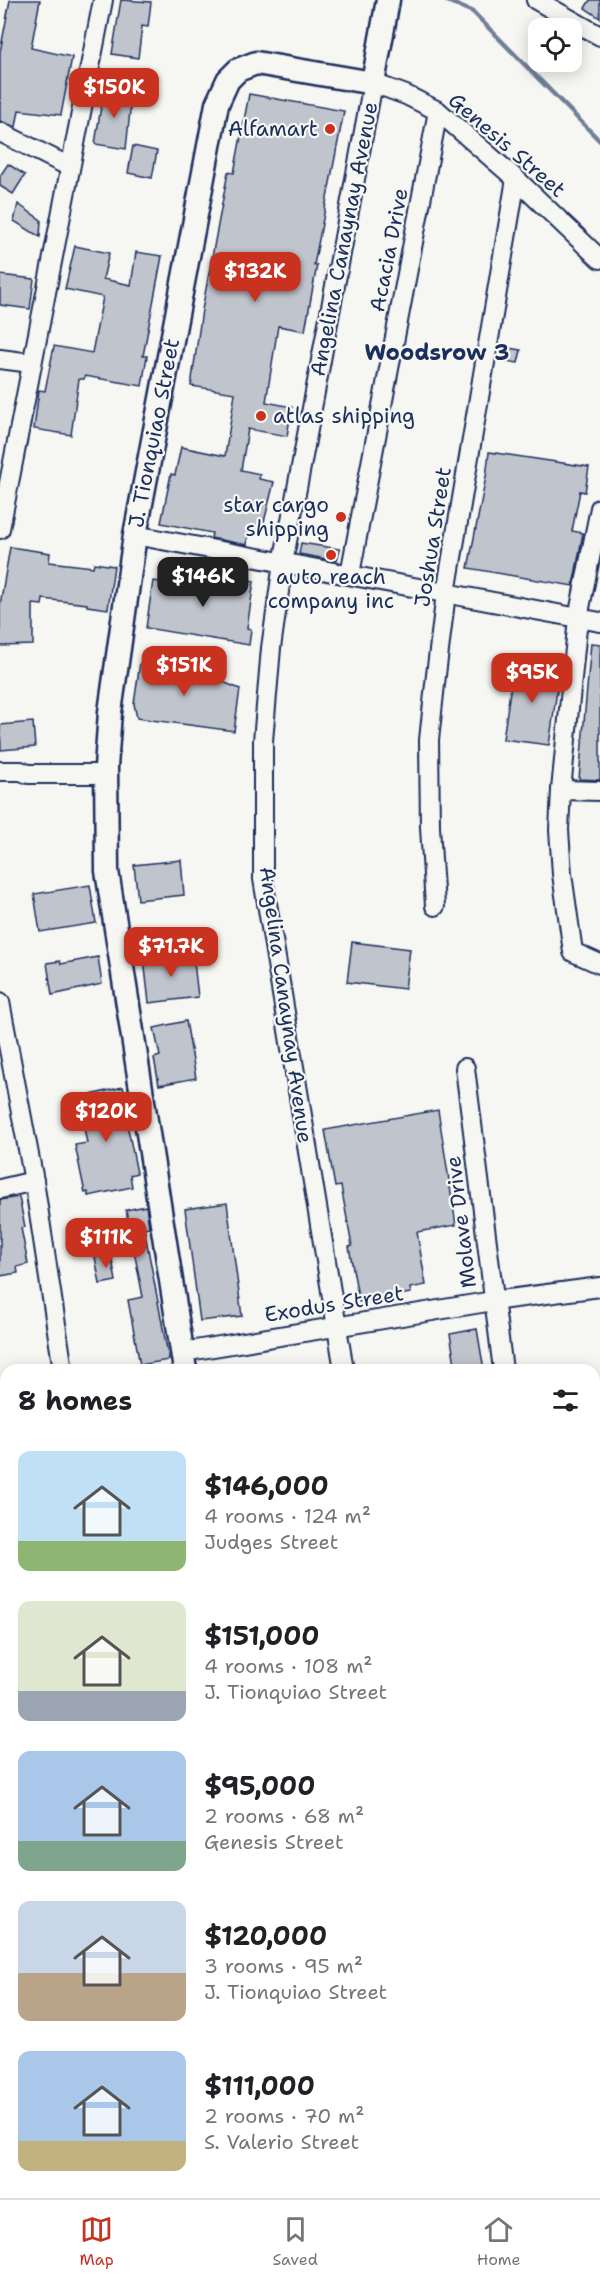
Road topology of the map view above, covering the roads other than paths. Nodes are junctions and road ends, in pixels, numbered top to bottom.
1 (103, 0) edge
2 (536, 0) edge
3 (387, 4) edge
4 (600, 36) edge
5 (373, 83) junction
6 (438, 111) junction
7 (0, 132) edge
8 (70, 167) junction
9 (516, 179) junction
10 (600, 259) edge
11 (0, 359) edge
12 (31, 363) junction
13 (600, 508) edge
14 (0, 529) edge
15 (135, 535) junction
16 (283, 563) junction
17 (350, 574) junction
18 (446, 593) junction
19 (578, 618) junction
20 (600, 622) edge
21 (0, 771) edge
22 (106, 771) junction
23 (561, 790) junction
24 (600, 791) edge
25 (435, 906) dead end
26 (600, 964) edge
27 (0, 1002) edge
28 (5, 1066) edge
29 (465, 1068) dead end
30 (34, 1181) junction
31 (0, 1189) edge
32 (600, 1287) edge
33 (493, 1301) junction
34 (338, 1326) junction
35 (184, 1361) edge
36 (62, 1364) edge
37 (343, 1364) edge
38 (502, 1364) edge

1 - 8 street
2 - 4 street
3 - 5 main road, Angelina Canaynay Avenue
5 - 6 street, Genesis Street
5 - 15 main road, J. Tionquiao Street
5 - 16 street, Angelina Canaynay Avenue
6 - 9 street, Genesis Street
6 - 17 street, Acacia Drive
7 - 8 street
8 - 12 street
9 - 10 street, Genesis Street
9 - 18 street, Joshua Street
11 - 12 street
12 - 14 street
13 - 19 street
15 - 16 street
15 - 22 main road, J. Tionquiao Street
16 - 17 street
16 - 34 street, Angelina Canaynay Avenue
17 - 18 street
18 - 19 street
18 - 25 street, Joshua Street
19 - 20 street
19 - 23 street
21 - 22 street
22 - 35 main road, J. Tionquiao Street
23 - 24 street
23 - 26 street
27 - 28 street
28 - 30 street
29 - 33 street, Molave Drive
30 - 31 street
30 - 36 street
32 - 33 street, Exodus Street
33 - 34 street, Exodus Street
33 - 38 street, Molave Drive
34 - 35 street, Exodus Street
34 - 37 street, Angelina Canaynay Avenue

